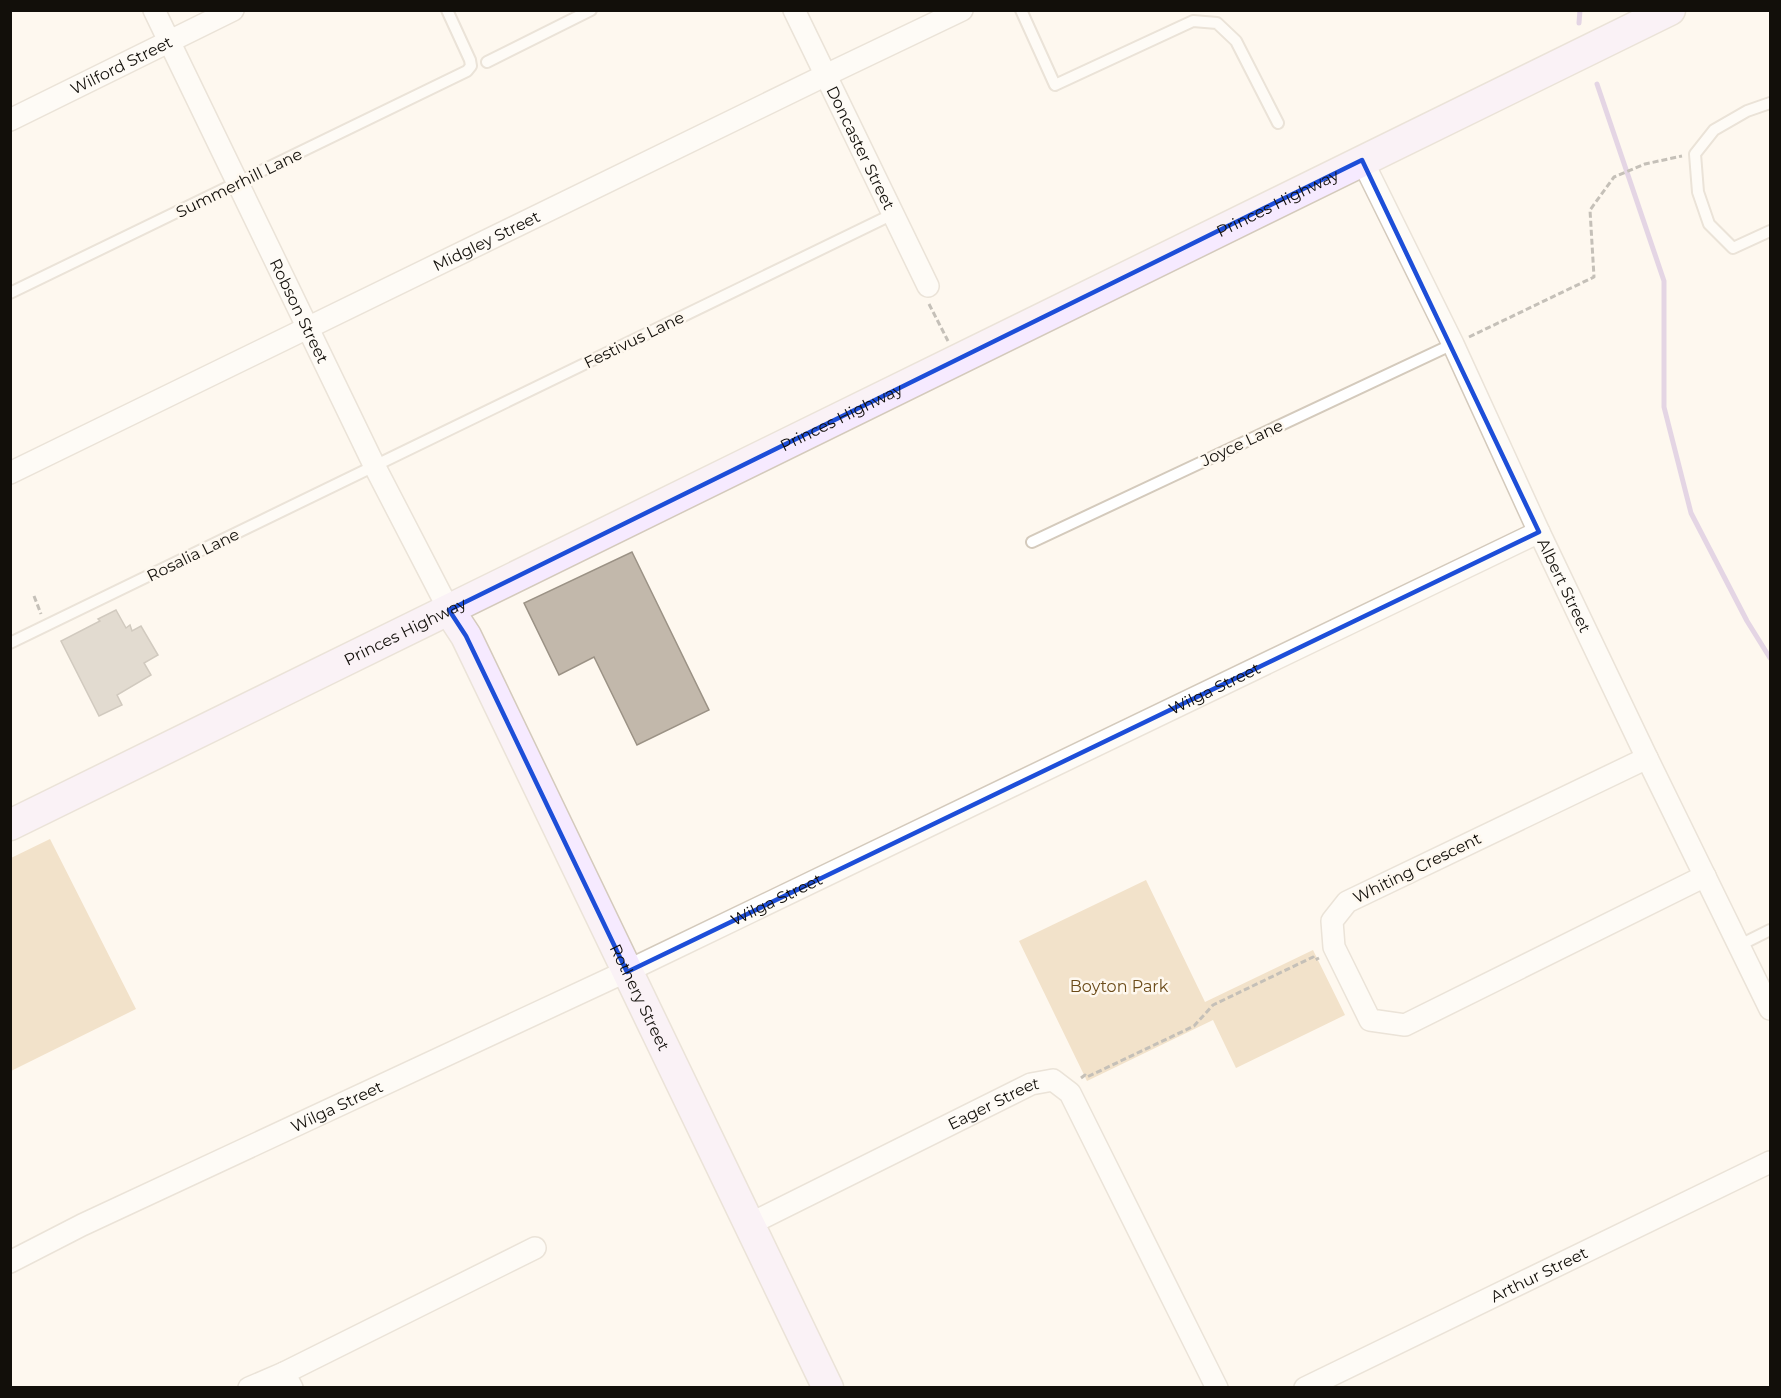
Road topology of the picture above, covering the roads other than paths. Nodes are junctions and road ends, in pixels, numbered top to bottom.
1 (154, 10) edge
2 (233, 10) edge
3 (447, 10) edge
4 (591, 10) edge
5 (794, 10) edge
6 (962, 10) edge
7 (1021, 10) edge
8 (1670, 10) edge
9 (929, 17) edge
10 (169, 42) junction
11 (487, 62) dead end
12 (826, 75) junction
13 (1770, 103) edge
14 (10, 120) edge
15 (1278, 123) dead end
16 (1362, 160) junction
17 (238, 183) junction
18 (893, 214) junction
19 (1770, 231) edge
20 (10, 292) edge
21 (928, 294) road end
22 (308, 328) junction
23 (1453, 344) junction
24 (375, 467) junction
25 (10, 473) edge
26 (1539, 532) junction
27 (1032, 542) dead end
28 (449, 610) junction
29 (10, 643) edge
30 (1647, 758) junction
31 (10, 825) edge
32 (1705, 876) junction
33 (1770, 930) edge
34 (1740, 945) junction
35 (627, 972) junction
36 (1770, 1009) edge
37 (1770, 1162) edge
38 (750, 1224) junction
39 (535, 1248) dead end
40 (10, 1263) edge
41 (288, 1380) edge
42 (249, 1388) edge
43 (828, 1388) edge
44 (1216, 1388) edge
45 (1305, 1388) edge

1 - 10 street, Robson Street
2 - 10 street, Wilford Street
3 - 17 lane, Summerhill Lane
4 - 11 lane
5 - 12 street, Doncaster Street
6 - 9 street, Midgley Street
7 - 15 lane
8 - 16 main road, Princes Highway
9 - 12 street, Midgley Street
10 - 14 street, Wilford Street
10 - 17 street, Robson Street
12 - 18 street, Doncaster Street
12 - 22 street, Midgley Street
13 - 19 lane
16 - 23 street, Albert Street
16 - 28 main road, Princes Highway
17 - 20 lane, Summerhill Lane
17 - 22 street, Robson Street
18 - 21 street, Doncaster Street
18 - 24 lane, Festivus Lane
22 - 24 street, Robson Street
22 - 25 street, Midgley Street
23 - 26 street, Albert Street
23 - 27 lane, Joyce Lane
24 - 28 street, Robson Street
24 - 29 lane, Rosalia Lane
26 - 30 street, Albert Street
26 - 35 street, Wilga Street
28 - 31 main road, Princes Highway
28 - 35 main road, Rothery Street
30 - 32 street, Albert Street
30 - 32 street, Whiting Crescent
32 - 34 street, Albert Street
33 - 34 lane
34 - 36 street, Albert Street
35 - 38 main road, Rothery Street
35 - 40 street, Wilga Street
37 - 45 street, Arthur Street
38 - 43 main road, Rothery Street
38 - 44 street, Eager Street
39 - 41 street
41 - 42 street

